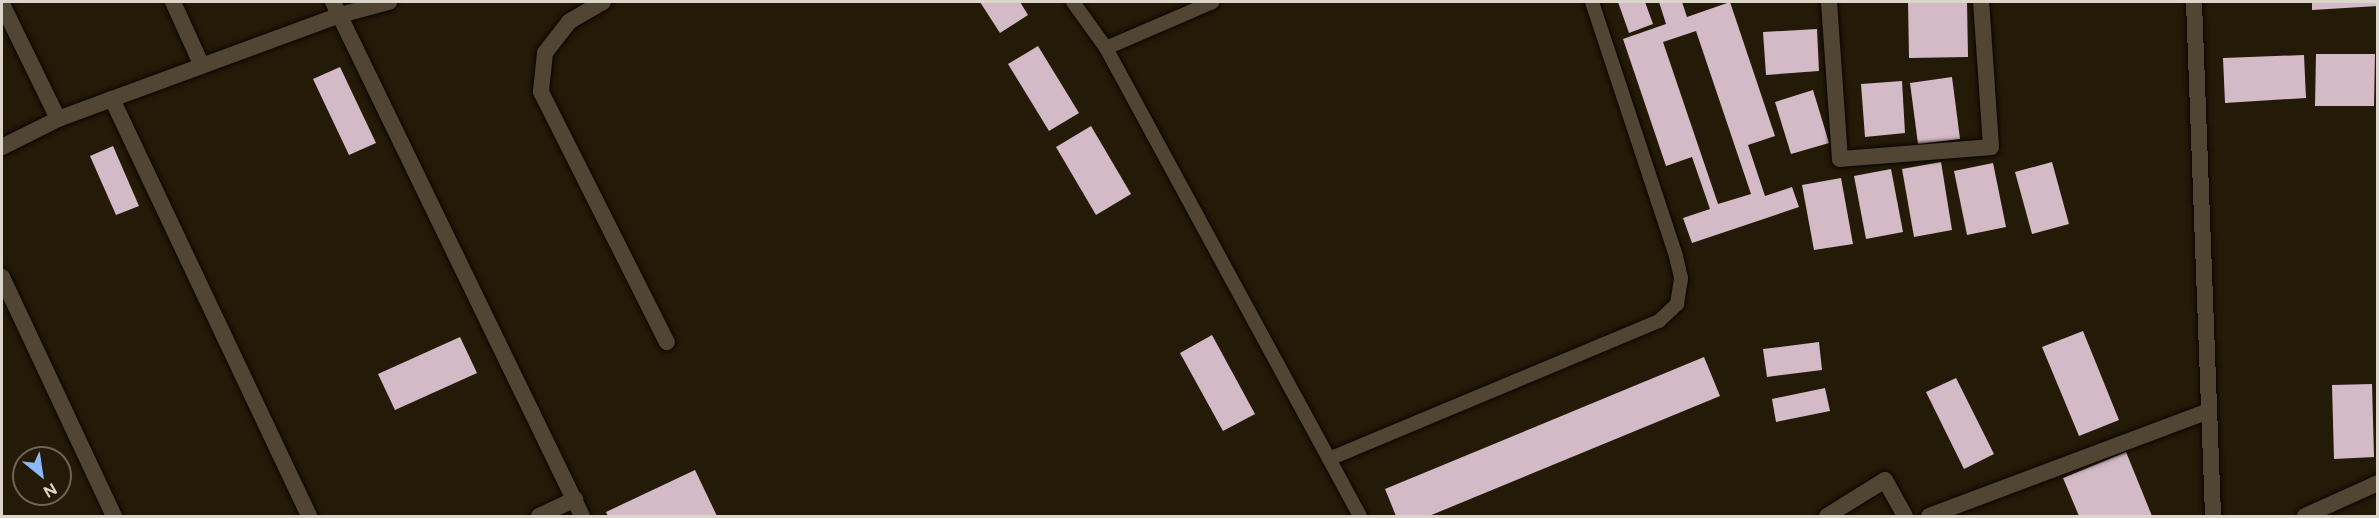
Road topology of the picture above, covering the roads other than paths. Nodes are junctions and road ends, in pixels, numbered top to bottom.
1 (173, 2) edge
2 (389, 2) edge
3 (603, 2) edge
4 (1073, 2) edge
5 (1213, 2) edge
6 (1592, 2) edge
7 (1829, 2) edge
8 (1981, 2) edge
9 (2194, 2) edge
10 (2, 4) edge
11 (336, 8) edge
12 (1106, 48) junction
13 (202, 66) junction
14 (112, 99) junction
15 (58, 119) junction
16 (2, 147) edge
17 (2, 277) edge
18 (667, 342) dead end
19 (2208, 411) junction
20 (1329, 459) junction
21 (2378, 483) edge
22 (575, 500) junction
23 (114, 516) edge
24 (309, 516) edge
25 (539, 516) edge
26 (582, 516) edge
27 (1360, 516) edge
28 (1827, 516) edge
29 (1905, 516) edge
30 (1929, 516) edge
31 (2213, 516) edge
32 (2305, 516) edge

1 - 13 street
2 - 11 street
3 - 18 street
4 - 12 lane
5 - 12 lane
6 - 20 lane
7 - 8 street
9 - 19 street
10 - 15 street
11 - 13 street
11 - 22 street
12 - 20 lane
13 - 14 street
14 - 15 street
14 - 24 street
15 - 16 street
17 - 23 street
19 - 30 street
19 - 31 street
20 - 27 lane
21 - 32 street
22 - 25 street
22 - 26 street
28 - 29 street

